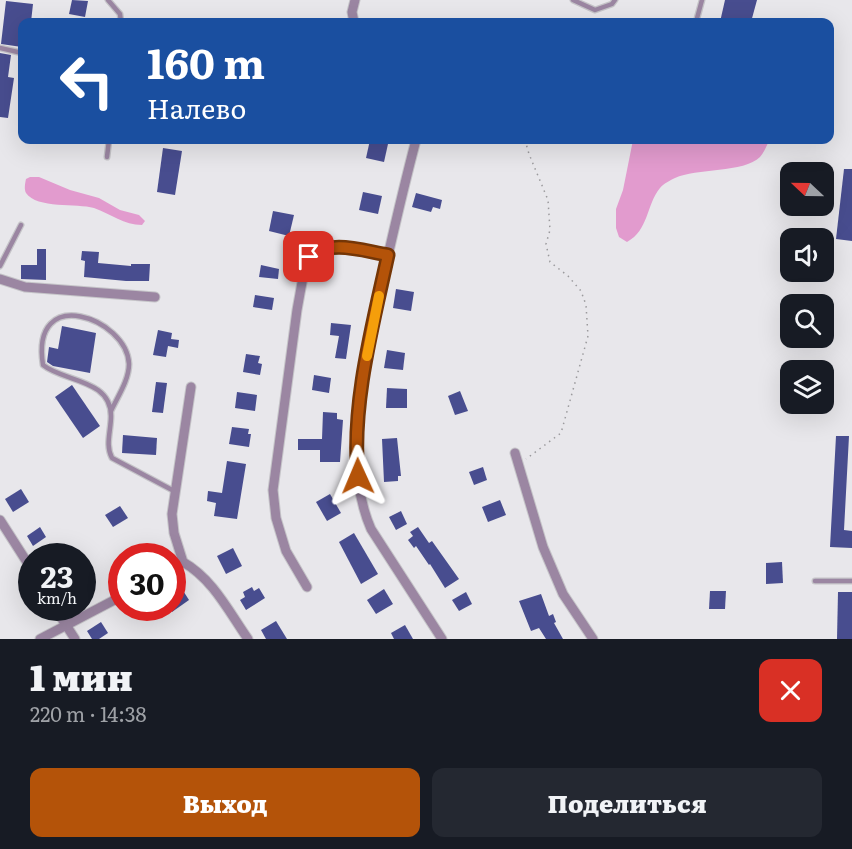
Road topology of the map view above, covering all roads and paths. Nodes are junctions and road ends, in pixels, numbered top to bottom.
1 (108, 0) edge
2 (355, 0) edge
3 (573, 0) edge
4 (615, 0) edge
5 (702, 0) edge
6 (120, 18) edge
7 (353, 18) edge
8 (697, 18) edge
9 (0, 48) edge
10 (18, 52) edge
11 (109, 144) edge
12 (415, 144) edge
13 (526, 144) edge
14 (107, 158) dead end
15 (21, 225) dead end
16 (388, 255) junction
17 (0, 266) edge
18 (0, 279) edge
19 (155, 297) dead end
20 (191, 387) dead end
21 (111, 411) junction
22 (515, 453) dead end
23 (518, 465) junction
24 (174, 491) junction
25 (0, 520) edge
26 (177, 543) edge
27 (18, 548) edge
28 (186, 564) edge
29 (815, 581) dead end
30 (852, 581) edge
31 (307, 587) dead end
32 (108, 604) edge
33 (64, 621) edge
34 (67, 626) junction
35 (40, 639) edge
36 (75, 639) edge
37 (248, 639) edge
38 (442, 639) edge
39 (593, 639) edge

1 - 6 lane
2 - 7 street
3 - 4 lane
5 - 8 lane
9 - 10 lane
11 - 14 lane
12 - 16 street
13 - 23 path
15 - 17 lane
16 - 31 street
16 - 38 street
18 - 19 street
20 - 24 street
21 - 21 lane
21 - 24 lane
22 - 23 street
23 - 39 street
24 - 26 street
25 - 27 street
28 - 37 street
29 - 30 lane
32 - 34 street
33 - 34 street
34 - 35 street
34 - 36 street

